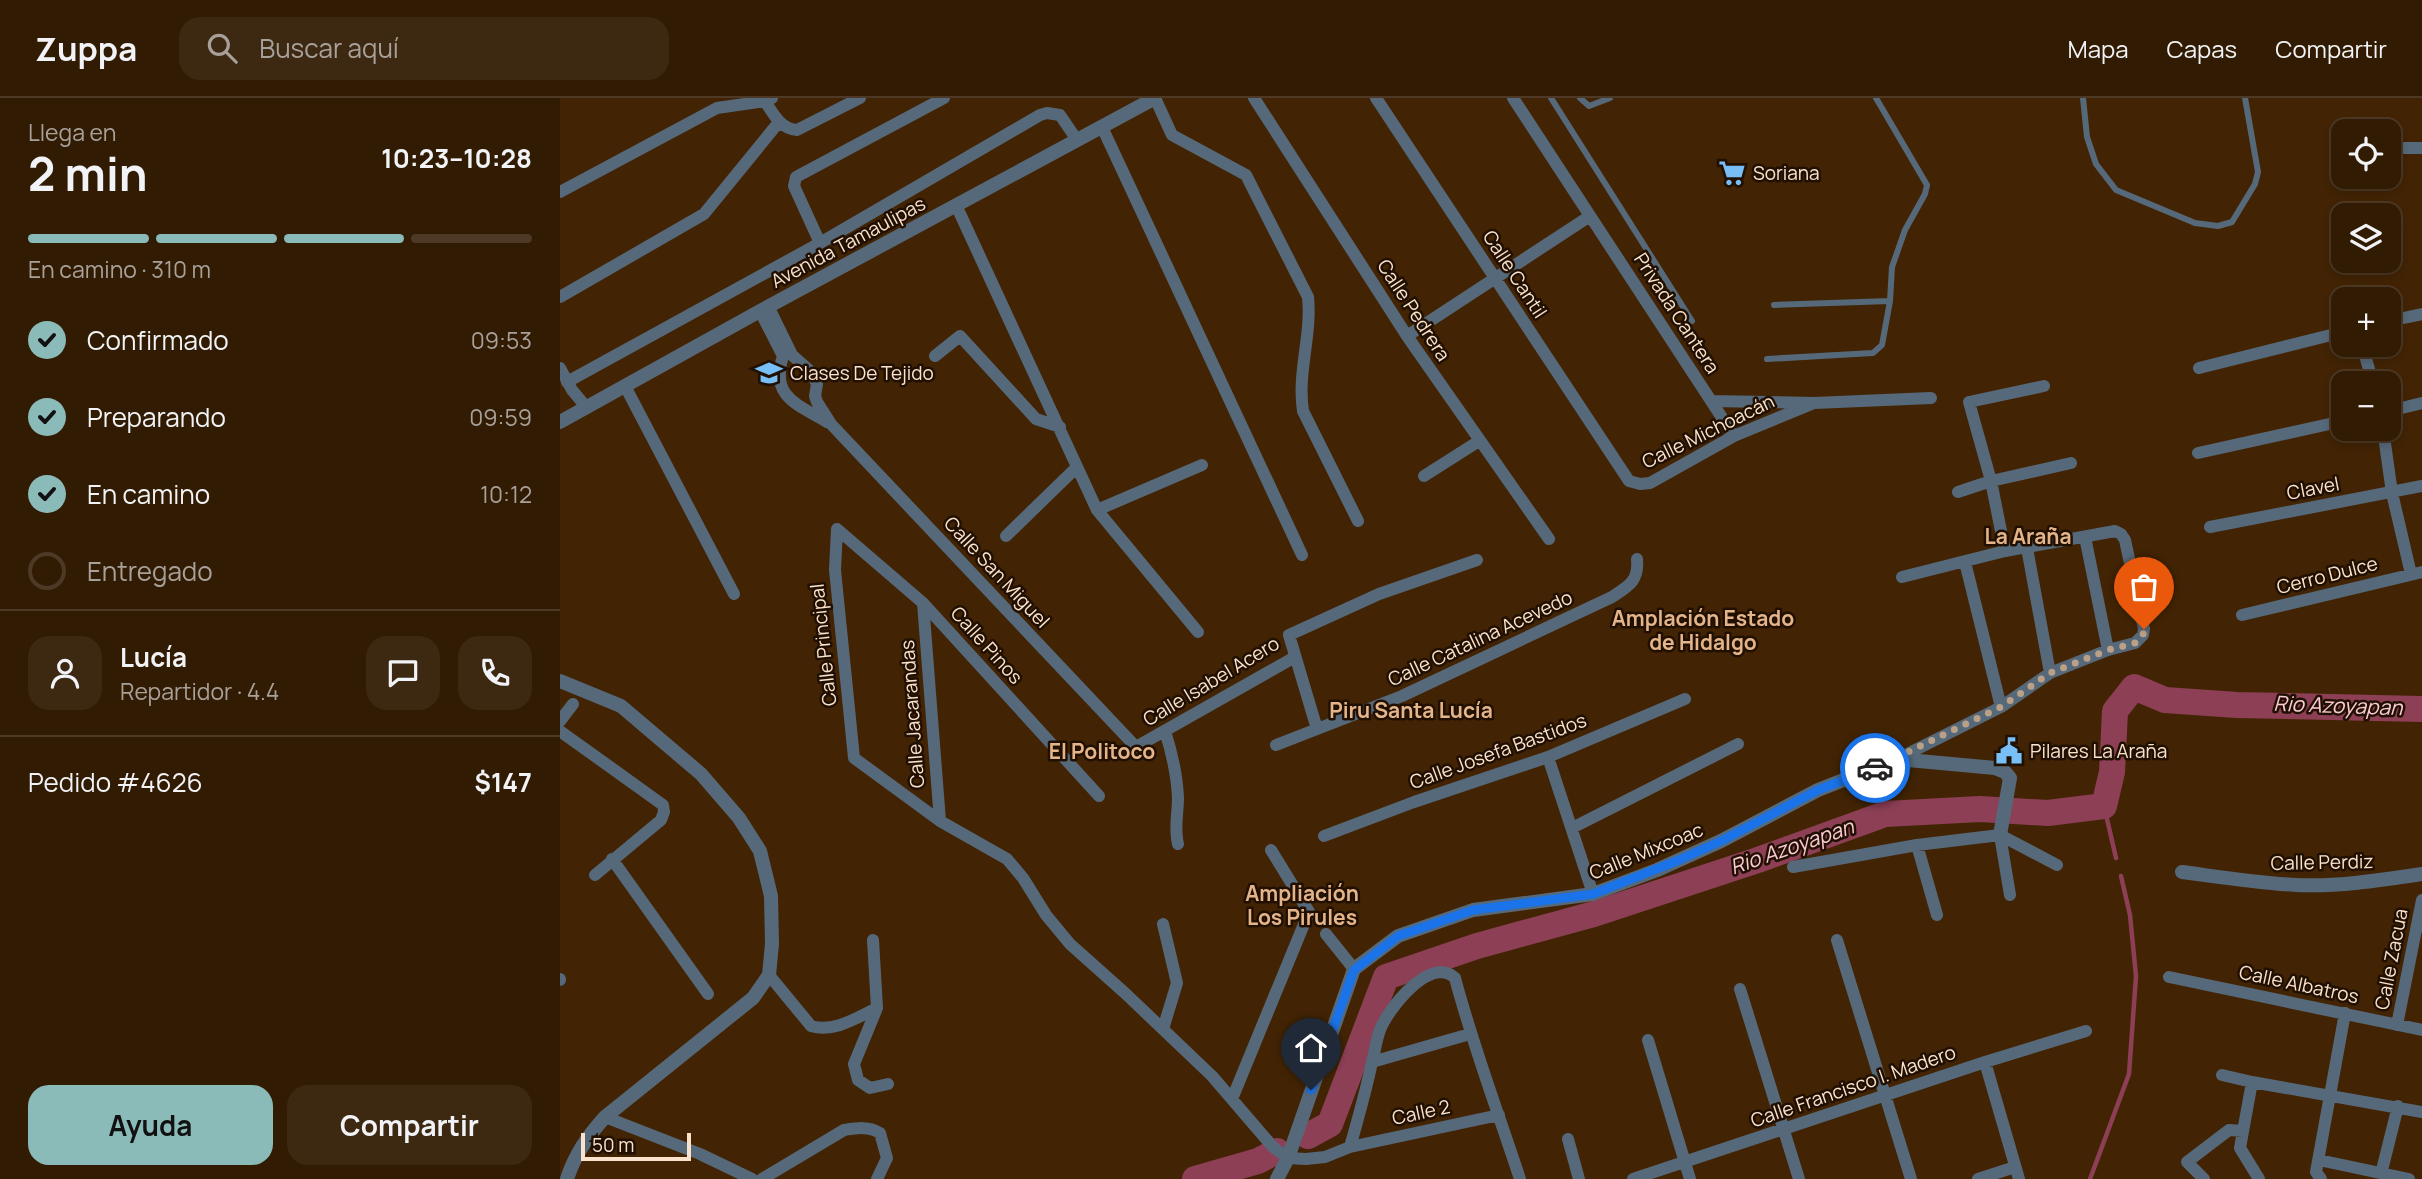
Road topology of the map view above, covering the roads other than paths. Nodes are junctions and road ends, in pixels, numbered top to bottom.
1 (860, 98) edge
2 (944, 98) edge
3 (1155, 98) edge
4 (1254, 98) edge
5 (1376, 98) edge
6 (1513, 98) edge
7 (1551, 98) edge
8 (1580, 98) edge
9 (1610, 98) edge
10 (1876, 98) edge
11 (2083, 98) edge
12 (2245, 98) edge
13 (768, 100) edge
14 (779, 122) junction
15 (1102, 127) junction
16 (1077, 140) junction
17 (2401, 148) edge
18 (2422, 148) edge
19 (560, 192) edge
20 (956, 205) junction
21 (1590, 216) junction
22 (820, 243) junction
23 (1494, 277) junction
24 (560, 297) edge
25 (1890, 301) junction
26 (1774, 305) dead end
27 (764, 308) junction
28 (2422, 314) edge
29 (2401, 318) edge
30 (1692, 321) dead end
31 (2331, 335) edge
32 (1407, 336) junction
33 (788, 355) junction
34 (935, 356) dead end
35 (1767, 359) dead end
36 (560, 368) edge
37 (2199, 368) dead end
38 (567, 382) junction
39 (625, 386) junction
40 (2044, 386) dead end
41 (815, 396) junction
42 (1931, 398) dead end
43 (1712, 401) junction
44 (795, 403) junction
45 (1814, 403) junction
46 (2422, 403) edge
47 (587, 408) junction
48 (2401, 408) edge
49 (560, 422) edge
50 (831, 424) junction
51 (2331, 425) edge
52 (1060, 427) junction
53 (1734, 436) junction
54 (1479, 441) junction
55 (2385, 441) edge
56 (2198, 453) dead end
57 (2071, 463) dead end
58 (1202, 465) dead end
59 (1077, 467) junction
60 (1622, 471) joint
61 (1424, 476) dead end
62 (1991, 481) junction
63 (2422, 486) edge
64 (1958, 492) dead end
65 (2392, 493) junction
66 (1097, 510) junction
67 (1358, 522) dead end
68 (2210, 527) dead end
69 (837, 529) joint
70 (1006, 536) dead end
71 (2085, 537) junction
72 (1549, 539) dead end
73 (2027, 548) junction
74 (2005, 551) junction
75 (1302, 555) dead end
76 (1637, 559) dead end
77 (1477, 560) dead end
78 (1965, 562) junction
79 (2417, 573) edge
80 (1902, 577) dead end
81 (734, 594) dead end
82 (923, 603) junction
83 (2242, 615) dead end
84 (1198, 632) dead end
85 (2108, 650) junction
86 (1295, 657) junction
87 (2050, 673) junction
88 (560, 681) edge
89 (1685, 699) dead end
90 (573, 704) dead end
91 (2001, 707) junction
92 (560, 721) edge
93 (1317, 729) junction
94 (560, 731) edge
95 (1166, 731) junction
96 (1738, 744) dead end
97 (1276, 745) dead end
98 (1136, 747) joint
99 (1548, 757) junction
100 (1897, 759) junction
101 (1099, 796) dead end
102 (940, 821) junction
103 (1572, 828) junction
104 (2000, 835) junction
105 (1324, 836) dead end
106 (1178, 844) dead end
107 (1917, 845) junction
108 (1272, 850) dead end
109 (612, 859) junction
110 (2057, 865) dead end
111 (1793, 867) dead end
112 (2182, 872) dead end
113 (2422, 874) edge
114 (594, 875) dead end
115 (1593, 894) junction
116 (2010, 895) dead end
117 (2422, 900) edge
118 (1937, 915) dead end
119 (1163, 924) dead end
120 (1326, 934) dead end
121 (873, 940) dead end
122 (1837, 940) dead end
123 (1354, 970) junction
124 (769, 975) junction
125 (2169, 976) dead end
126 (1740, 989) dead end
127 (708, 994) dead end
128 (877, 1008) junction
129 (2345, 1013) junction
130 (2397, 1024) junction
131 (1163, 1029) junction
132 (2422, 1030) edge
133 (2086, 1031) dead end
134 (1470, 1034) junction
135 (1648, 1040) dead end
136 (1372, 1062) junction
137 (1985, 1062) junction
138 (2222, 1075) dead end
139 (2252, 1082) junction
140 (888, 1084) dead end
141 (2330, 1094) junction
142 (1886, 1096) junction
143 (1231, 1099) junction
144 (2398, 1106) junction
145 (2422, 1112) edge
146 (1499, 1115) junction
147 (605, 1117) junction
148 (1784, 1130) junction
149 (2244, 1131) junction
150 (1568, 1139) dead end
151 (1350, 1147) junction
152 (1288, 1158) junction
153 (2319, 1160) junction
154 (1684, 1163) junction
155 (2017, 1173) edge
156 (2381, 1174) junction
157 (567, 1179) edge
158 (752, 1179) edge
159 (762, 1179) edge
160 (877, 1179) edge
161 (1277, 1179) edge
162 (1520, 1179) edge
163 (1579, 1179) edge
164 (1633, 1179) edge
165 (1689, 1179) edge
166 (1799, 1179) edge
167 (1911, 1179) edge
168 (1978, 1179) edge
169 (2204, 1179) edge
170 (2259, 1179) edge
171 (2320, 1179) edge
172 (2409, 1179) edge

1 - 14 street
2 - 22 street
3 - 15 street, Avenida Tamaulipas
3 - 67 street
4 - 32 street, Calle Pedrera
5 - 23 street, Calle Cantil
6 - 21 street, Privada Cantera
7 - 30 lane
8 - 9 lane
10 - 25 lane
11 - 12 lane
13 - 14 street
13 - 19 street
14 - 24 street
15 - 16 street, Avenida Tamaulipas
15 - 75 street
16 - 20 street, Avenida Tamaulipas
16 - 22 street
17 - 18 street
20 - 27 street, Avenida Tamaulipas
20 - 52 street
21 - 23 street
21 - 43 street, Privada Cantera
22 - 38 street
23 - 32 street
23 - 60 street, Calle Cantil
25 - 26 lane
25 - 35 lane
27 - 33 street, Calle San Miguel
27 - 39 street, Avenida Tamaulipas
28 - 29 street
31 - 37 street
32 - 54 street, Calle Pedrera
33 - 41 street, Calle San Miguel
33 - 44 street, Calle San Miguel
34 - 52 street
36 - 38 street
38 - 47 street
39 - 47 street, Avenida Tamaulipas
39 - 81 street
40 - 62 street
41 - 44 street
41 - 50 street, Calle San Miguel
42 - 45 street, Privada Cantera
43 - 45 street, Privada Cantera
43 - 53 street
44 - 50 street, Calle San Miguel
45 - 53 street, Calle Michoacán
46 - 48 street
47 - 49 street, Avenida Tamaulipas
50 - 98 street, Calle San Miguel
51 - 56 street
52 - 59 street
53 - 60 street, Calle Michoacán
54 - 61 street
54 - 72 street, Calle Pedrera
55 - 65 street
57 - 62 street
58 - 66 street
59 - 66 street
59 - 70 street
62 - 64 street
62 - 74 street
63 - 65 street, Clavel
65 - 68 street, Clavel
65 - 79 street
66 - 84 street
69 - 82 street, Calle Pinos
69 - 102 street, Calle Principal
71 - 73 street
71 - 85 street
71 - 85 street
73 - 74 street
73 - 87 street
74 - 78 street
76 - 93 street, Calle Catalina Acevedo
77 - 86 street, Calle Isabel Acero
78 - 80 street
78 - 91 street
79 - 83 street, Cerro Dulce
82 - 101 street, Calle Pinos
82 - 102 street, Calle Jacarandas
85 - 87 street
86 - 93 street
86 - 95 street, Calle Isabel Acero
87 - 91 street
88 - 124 street
89 - 99 street, Calle Josefa Bastidos
90 - 92 street
91 - 100 street
93 - 97 street, Calle Catalina Acevedo
94 - 109 street
95 - 98 street, Calle Isabel Acero
95 - 106 street
96 - 103 street
99 - 103 street
99 - 105 street, Calle Josefa Bastidos
100 - 104 street
100 - 115 street, Calle Mixcoac
102 - 131 street
103 - 115 street
104 - 107 street
104 - 110 street
104 - 116 street
107 - 111 street
107 - 118 street
108 - 143 street
109 - 114 street
109 - 127 street
112 - 113 street, Calle Perdiz
115 - 123 street, Calle Mixcoac
117 - 130 street, Calle Zacua
119 - 131 street
120 - 123 street
121 - 128 street
122 - 142 street
123 - 152 street
124 - 128 street
124 - 147 street
125 - 129 street, Calle Albatros
126 - 148 street
128 - 140 street
129 - 130 street, Calle Albatros
129 - 141 street
130 - 132 street, Calle Albatros
131 - 143 street
133 - 137 street, Calle Francisco I. Madero
134 - 136 street
134 - 136 street, Calle 2
134 - 146 street
135 - 154 street
136 - 151 street, Calle 2
137 - 142 street, Calle Francisco I. Madero
137 - 155 street
138 - 139 street
139 - 141 street
139 - 149 street
141 - 144 street
141 - 153 street
142 - 148 street, Calle Francisco I. Madero
142 - 167 street
143 - 152 street
144 - 145 street
144 - 156 street
146 - 151 street, Calle 2
146 - 162 street
147 - 157 street
147 - 158 street
148 - 154 street, Calle Francisco I. Madero
148 - 166 street
149 - 169 street
149 - 170 street
150 - 163 street
151 - 152 street, Calle 2
152 - 161 street
153 - 156 street
153 - 171 street
154 - 164 street, Calle Francisco I. Madero
154 - 165 street
155 - 168 street
156 - 172 street
159 - 160 street

